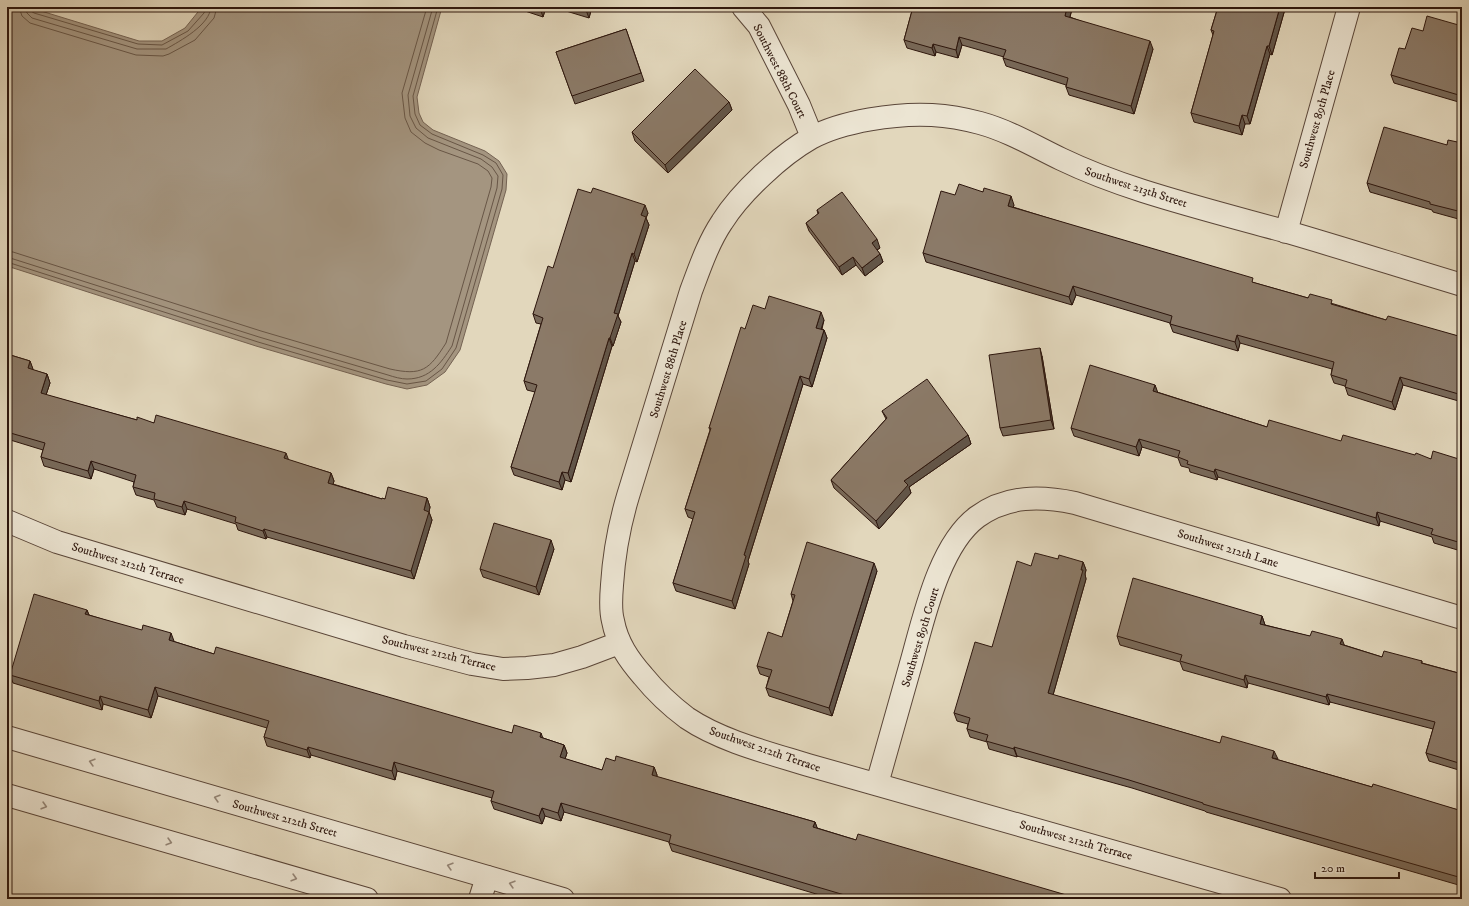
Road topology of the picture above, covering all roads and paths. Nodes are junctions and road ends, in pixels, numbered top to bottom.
1 (743, 7) edge
2 (1349, 7) edge
3 (812, 137) junction
4 (1286, 232) junction
5 (1462, 285) edge
6 (992, 508) joint
7 (7, 520) edge
8 (1462, 618) edge
9 (619, 643) junction
10 (7, 737) edge
11 (877, 784) junction
12 (7, 795) edge
13 (487, 877) junction
14 (367, 899) edge
15 (480, 899) edge
16 (563, 899) edge
17 (1280, 899) edge

1 - 3 street, Southwest 88th Court
2 - 4 street, Southwest 89th Place
3 - 4 street, Southwest 213th Street
3 - 9 street, Southwest 88th Place
4 - 5 street, Southwest 213th Street
6 - 8 street, Southwest 212th Lane
6 - 11 street, Southwest 89th Court
7 - 9 street, Southwest 212th Terrace
9 - 11 street, Southwest 212th Terrace
13 -> 10 street, Southwest 212th Street
11 - 17 street, Southwest 212th Terrace
12 -> 14 street
13 - 15 street
16 -> 13 street, Southwest 212th Street

